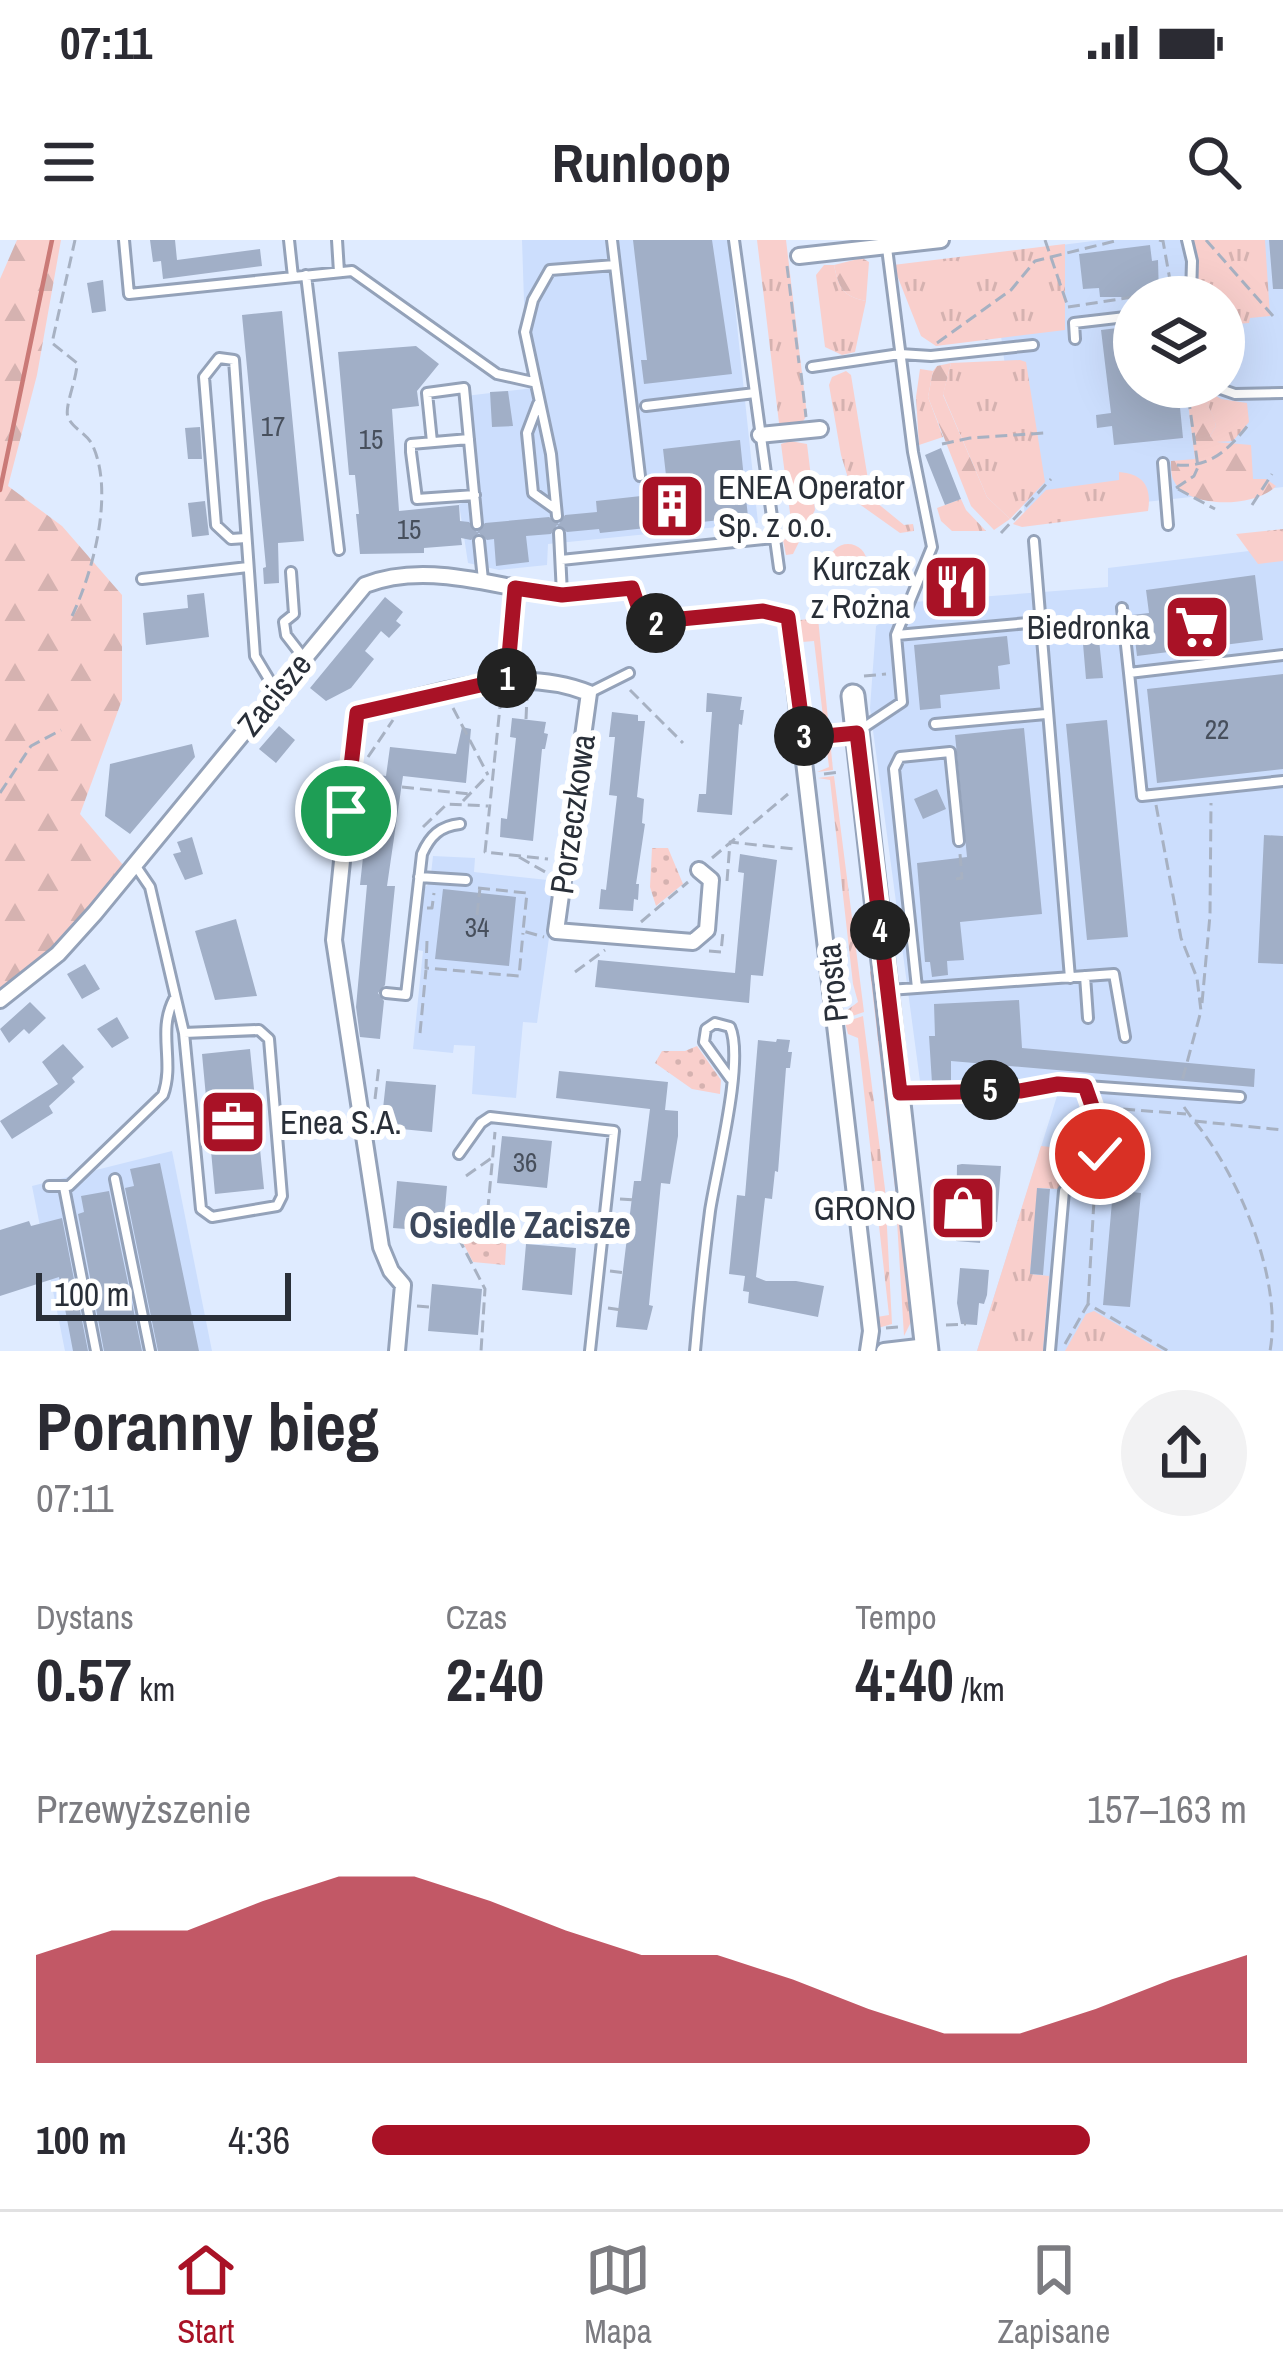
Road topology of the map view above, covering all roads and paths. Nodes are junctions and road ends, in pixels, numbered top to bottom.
1 (75, 240) edge
2 (124, 240) edge
3 (289, 240) edge
4 (337, 240) edge
5 (612, 240) edge
6 (734, 240) edge
7 (941, 240) edge
8 (1045, 240) edge
9 (1119, 240) edge
10 (1159, 240) edge
11 (1187, 240) edge
12 (1206, 240) edge
13 (860, 245) edge
14 (886, 246) junction
15 (1050, 255) junction
16 (792, 257) joint
17 (615, 265) junction
18 (339, 272) junction
19 (307, 275) junction
20 (1169, 276) edge
21 (1192, 276) edge
22 (293, 277) junction
23 (1113, 301) edge
24 (1068, 307) junction
25 (1273, 316) dead end
26 (1113, 318) edge
27 (1074, 323) junction
28 (1076, 339) dead end
29 (1033, 345) dead end
30 (900, 354) junction
31 (931, 356) junction
32 (812, 367) dead end
33 (533, 382) junction
34 (755, 393) junction
35 (1283, 393) edge
36 (1245, 394) edge
37 (538, 403) junction
38 (646, 406) dead end
39 (1190, 408) edge
40 (1249, 424) dead end
41 (814, 430) joint
42 (1045, 433) dead end
43 (760, 435) junction
44 (469, 439) junction
45 (432, 442) junction
46 (942, 444) dead end
47 (1163, 464) joint
48 (1198, 467) junction
49 (1272, 474) dead end
50 (640, 476) dead end
51 (1052, 479) dead end
52 (1171, 490) junction
53 (475, 495) junction
54 (1252, 506) dead end
55 (1215, 509) dead end
56 (477, 524) dead end
57 (1168, 525) dead end
58 (1001, 532) dead end
59 (559, 533) dead end
60 (246, 538) junction
61 (774, 538) junction
62 (479, 541) dead end
63 (1034, 541) dead end
64 (339, 550) dead end
65 (561, 560) junction
66 (248, 567) junction
67 (779, 568) dead end
68 (291, 572) dead end
69 (142, 579) dead end
70 (483, 581) junction
71 (515, 588) junction
72 (632, 588) joint
73 (562, 595) junction
74 (1122, 608) dead end
75 (72, 616) dead end
76 (788, 617) joint
77 (1039, 622) junction
78 (896, 635) junction
79 (1283, 655) edge
80 (303, 657) junction
81 (629, 673) dead end
82 (900, 673) junction
83 (1129, 673) junction
84 (864, 676) dead end
85 (507, 679) junction
86 (630, 690) dead end
87 (276, 691) junction
88 (488, 692) dead end
89 (590, 693) junction
90 (853, 697) dead end
91 (450, 701) dead end
92 (398, 713) dead end
93 (1046, 714) junction
94 (935, 724) dead end
95 (61, 730) dead end
96 (857, 733) junction
97 (804, 738) junction
98 (683, 743) dead end
99 (368, 756) dead end
100 (839, 772) dead end
101 (828, 774) dead end
102 (491, 776) junction
103 (1283, 781) edge
104 (402, 787) dead end
105 (1211, 789) junction
106 (441, 791) junction
107 (0, 793) edge
108 (469, 794) junction
109 (788, 794) dead end
110 (1155, 795) junction
111 (461, 803) dead end
112 (439, 811) dead end
113 (460, 824) dead end
114 (959, 841) joint
115 (730, 842) junction
116 (794, 849) dead end
117 (518, 856) junction
118 (566, 861) junction
119 (134, 864) junction
120 (699, 870) junction
121 (419, 877) junction
122 (956, 879) dead end
123 (466, 880) dead end
124 (563, 881) junction
125 (480, 888) dead end
126 (477, 915) dead end
127 (523, 932) dead end
128 (623, 937) junction
129 (429, 941) dead end
130 (426, 968) junction
131 (575, 972) dead end
132 (1085, 976) junction
133 (1070, 977) junction
134 (339, 988) junction
135 (917, 988) junction
136 (356, 990) dead end
137 (887, 991) junction
138 (386, 993) dead end
139 (176, 997) junction
140 (0, 1000) edge
141 (1202, 1011) junction
142 (1088, 1018) dead end
143 (184, 1033) junction
144 (420, 1033) dead end
145 (1125, 1037) dead end
146 (379, 1065) dead end
147 (730, 1078) junction
148 (1085, 1086) junction
149 (900, 1093) junction
150 (1240, 1096) dead end
151 (1180, 1098) junction
152 (359, 1106) junction
153 (496, 1118) junction
154 (1192, 1118) junction
155 (1098, 1123) junction
156 (1283, 1130) edge
157 (459, 1154) dead end
158 (494, 1156) junction
159 (466, 1176) dead end
160 (115, 1179) dead end
161 (50, 1186) dead end
162 (64, 1187) junction
163 (1064, 1191) dead end
164 (486, 1229) dead end
165 (614, 1234) dead end
166 (630, 1236) dead end
167 (458, 1237) dead end
168 (610, 1271) dead end
169 (626, 1273) dead end
170 (1088, 1304) junction
171 (410, 1305) dead end
172 (430, 1307) dead end
173 (606, 1308) dead end
174 (622, 1310) dead end
175 (966, 1324) dead end
176 (944, 1325) dead end
177 (898, 1327) dead end
178 (879, 1330) dead end
179 (927, 1348) edge
180 (95, 1351) edge
181 (150, 1351) edge
182 (397, 1351) edge
183 (481, 1351) edge
184 (590, 1351) edge
185 (695, 1351) edge
186 (868, 1351) edge
187 (884, 1351) edge
188 (1050, 1351) edge
189 (1061, 1351) edge
190 (1168, 1351) edge
191 (1270, 1351) edge

1 - 75 path
2 - 22 lane
3 - 22 lane
4 - 18 lane
5 - 17 lane
6 - 34 lane
7 - 14 street
8 - 15 path
9 - 15 path
10 - 20 path
11 - 21 lane
12 - 25 path
13 - 14 street
13 - 16 street
14 - 30 lane
15 - 24 path
15 - 31 path
16 - 41 path
17 - 33 lane
17 - 50 lane
18 - 19 lane
18 - 33 lane
19 - 22 lane
19 - 64 lane
23 - 24 path
24 - 27 path
26 - 27 lane
27 - 28 lane
29 - 31 lane
30 - 31 lane
30 - 32 lane
30 - 78 lane
33 - 37 lane
34 - 38 lane
34 - 43 lane
35 - 36 lane
37 - 37 lane
39 - 48 path
40 - 48 path
41 - 43 street
42 - 46 path
43 - 61 lane
44 - 45 lane
44 - 45 lane
44 - 53 lane
45 - 53 lane
47 - 48 path
47 - 52 lane
48 - 52 path
49 - 54 path
51 - 58 path
52 - 55 path
52 - 57 lane
53 - 56 lane
59 - 65 lane
60 - 60 lane
60 - 66 lane
61 - 65 lane
61 - 67 lane
62 - 70 lane
63 - 77 lane
65 - 73 lane
66 - 69 lane
66 - 87 lane
68 - 80 lane
70 - 71 street, Zacisze
70 - 80 street, Zacisze
71 - 73 street, Zacisze
71 - 85 lane
72 - 73 street, Zacisze
72 - 76 lane
74 - 83 lane
76 - 97 street, Prosta
77 - 78 lane
77 - 93 lane
78 - 82 lane
79 - 83 lane
80 - 87 street, Zacisze
81 - 89 lane
82 - 84 path
82 - 96 lane
83 - 110 lane
85 - 89 street, Porzeczkowa
85 - 134 street, Porzeczkowa
86 - 98 path
87 - 119 street, Zacisze
88 - 102 path
89 - 118 street, Porzeczkowa
90 - 96 street, Prosta
91 - 102 path
92 - 99 path
93 - 94 lane
93 - 133 lane
95 - 107 path
96 - 97 lane
96 - 137 street, Prosta
97 - 186 street, Prosta
100 - 101 path
102 - 108 path
102 - 117 path
103 - 105 lane
104 - 106 path
105 - 110 lane
105 - 141 path
106 - 108 path
106 - 112 path
108 - 111 path
109 - 115 path
110 - 141 path
113 - 121 lane
114 - 122 path
114 - 135 lane
115 - 116 path
115 - 120 path
117 - 118 path
117 - 124 path
118 - 124 street, Porzeczkowa
119 - 139 lane
119 - 140 street, Zacisze
120 - 128 path
120 - 128 street, Porzeczkowa
121 - 123 lane
121 - 138 lane
124 - 128 street, Porzeczkowa
125 - 126 path
127 - 130 path
128 - 131 path
129 - 130 path
130 - 144 path
132 - 133 lane
132 - 142 lane
132 - 145 lane
133 - 135 lane
134 - 136 lane
134 - 152 street, Porzeczkowa
135 - 137 lane
137 - 149 street, Prosta
139 - 143 lane
139 - 162 lane
141 - 151 path
143 - 143 lane
146 - 152 path
147 - 147 lane
147 - 185 lane
148 - 149 lane
148 - 151 lane
148 - 155 path
149 - 179 street, Prosta
150 - 151 lane
151 - 154 path
152 - 182 street, Porzeczkowa
153 - 157 lane
153 - 158 path
153 - 184 lane
154 - 155 path
154 - 156 path
154 - 191 path
155 - 170 path
158 - 159 path
158 - 164 path
160 - 181 lane
161 - 162 lane
162 - 180 lane
163 - 188 lane
165 - 166 path
167 - 183 path
168 - 169 path
170 - 189 path
170 - 190 path
171 - 172 path
173 - 174 path
175 - 176 path
177 - 178 path
179 - 187 street

